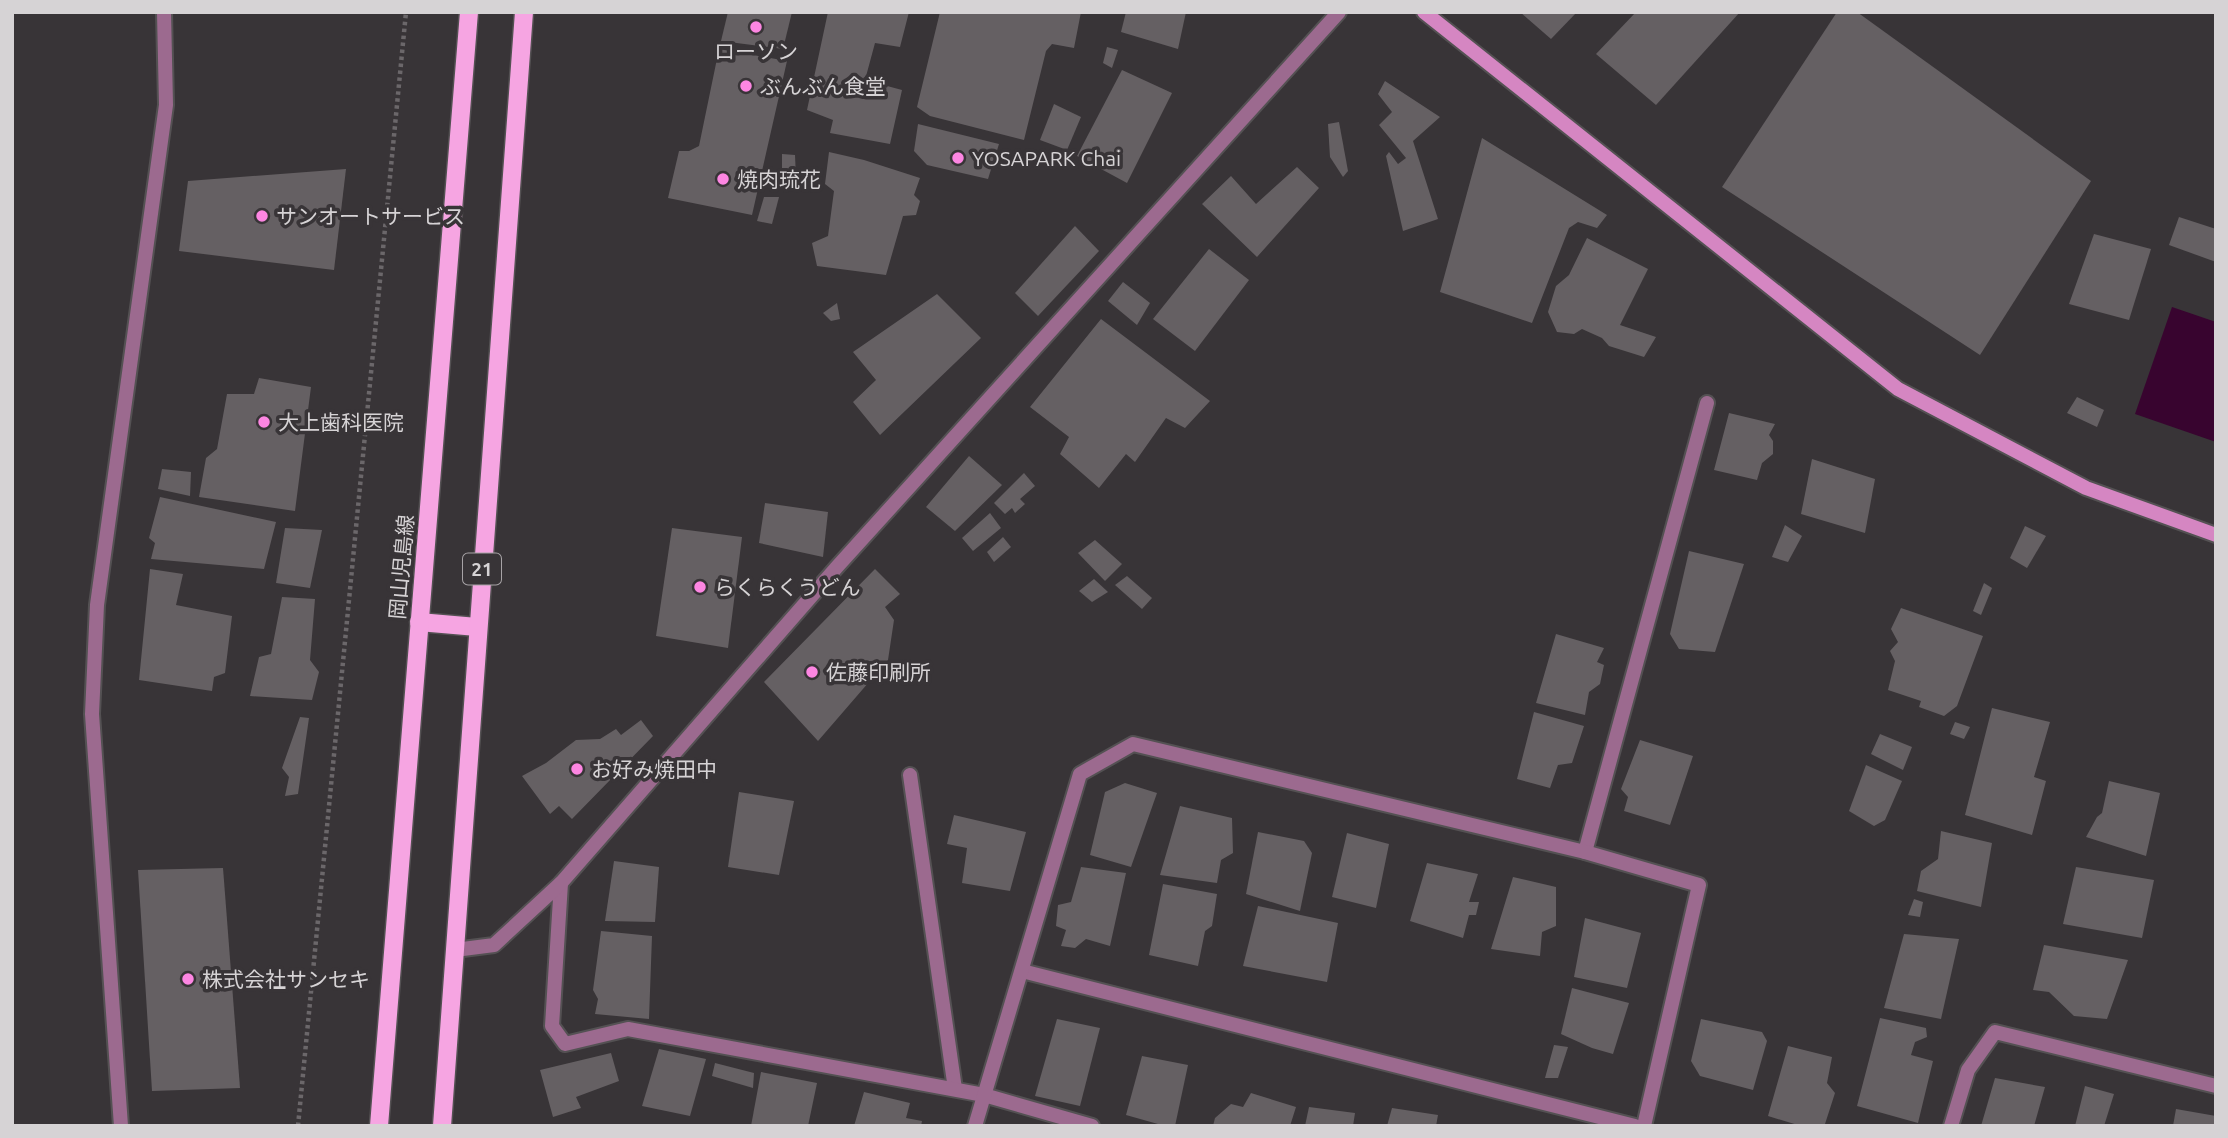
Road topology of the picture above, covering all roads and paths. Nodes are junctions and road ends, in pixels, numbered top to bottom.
1 (164, 12) edge
2 (406, 12) edge
3 (469, 12) edge
4 (524, 12) edge
5 (1339, 12) edge
6 (1424, 12) edge
7 (1707, 403) dead end
8 (2216, 535) edge
9 (419, 622) junction
10 (477, 627) junction
11 (911, 775) dead end
12 (1585, 852) junction
13 (561, 883) junction
14 (455, 950) junction
15 (1022, 971) junction
16 (2216, 1086) edge
17 (955, 1089) junction
18 (984, 1095) junction
19 (121, 1126) edge
20 (298, 1126) edge
21 (379, 1126) edge
22 (442, 1126) edge
23 (975, 1126) edge
24 (1092, 1126) edge
25 (1634, 1126) edge
26 (1644, 1126) edge
27 (1951, 1126) edge

1 - 19 street
2 - 20 path
3 - 9 main road, 岡山児島線
4 - 10 main road, 21
5 - 13 street
6 - 8 street
7 - 12 street
9 - 10 main road
9 - 21 main road, 岡山児島線
10 - 14 main road, 21
11 - 17 street
12 - 15 street
12 - 26 street
13 - 14 street
13 - 17 street
14 - 22 main road, 21
15 - 18 street
15 - 25 street
16 - 27 street
17 - 18 street
18 - 23 street
18 - 24 street

